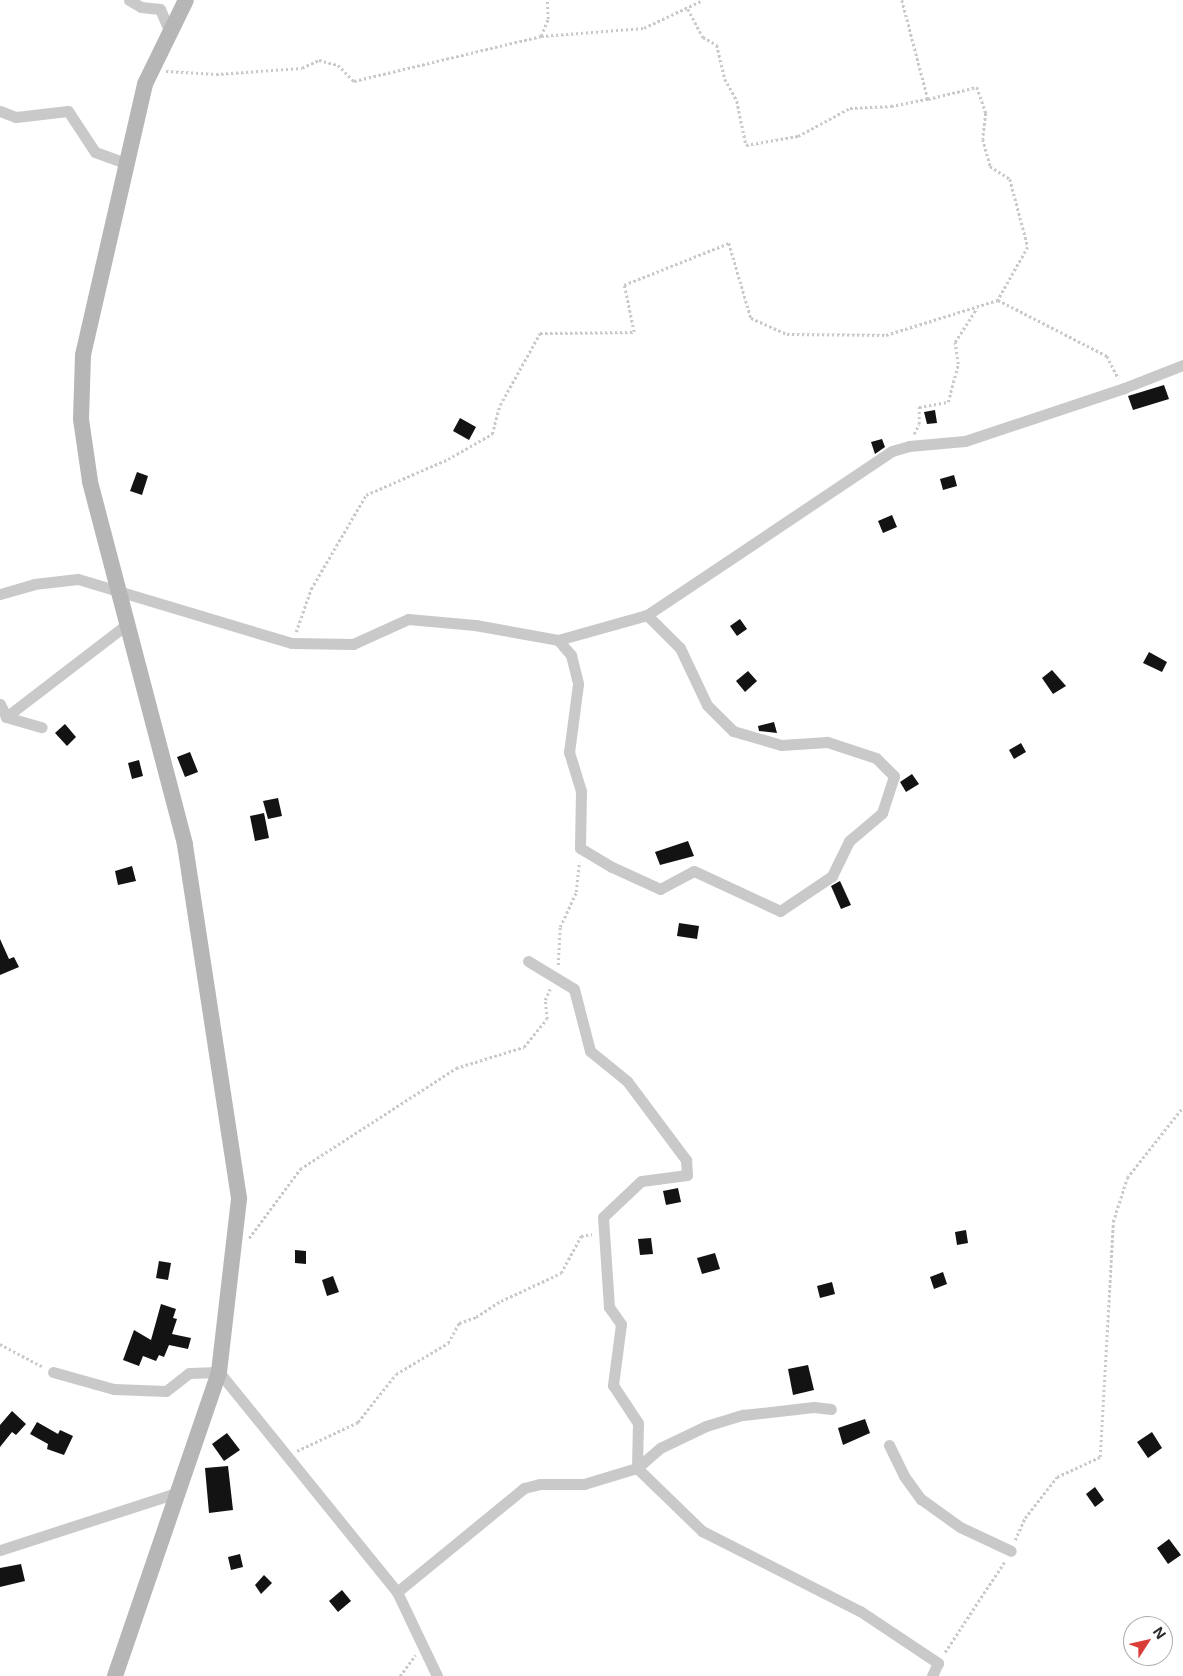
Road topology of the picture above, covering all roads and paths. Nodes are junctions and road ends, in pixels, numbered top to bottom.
1 (129, 0) edge
2 (186, 0) edge
3 (547, 0) edge
4 (697, 0) edge
5 (703, 0) edge
6 (902, 0) edge
7 (700, 4) junction
8 (688, 9) junction
9 (170, 32) junction
10 (541, 36) junction
11 (153, 66) junction
12 (928, 99) junction
13 (0, 111) edge
14 (126, 163) junction
15 (998, 300) junction
16 (978, 307) junction
17 (1183, 365) edge
18 (1124, 388) junction
19 (908, 446) junction
20 (118, 593) junction
21 (0, 594) edge
22 (647, 615) junction
23 (126, 624) junction
24 (558, 640) junction
25 (292, 643) junction
26 (0, 704) edge
27 (6, 717) junction
28 (42, 727) dead end
29 (580, 848) junction
30 (528, 961) dead end
31 (555, 979) junction
32 (1183, 1107) edge
33 (603, 1232) junction
34 (232, 1262) junction
35 (0, 1344) edge
36 (52, 1372) joint
37 (219, 1372) junction
38 (831, 1409) dead end
39 (889, 1445) dead end
40 (285, 1454) junction
41 (637, 1468) junction
42 (177, 1493) junction
43 (0, 1550) edge
44 (1011, 1551) junction
45 (397, 1592) junction
46 (422, 1646) junction
47 (938, 1663) junction
48 (115, 1676) edge
49 (400, 1676) edge
50 (437, 1676) edge
51 (932, 1676) edge

1 - 9 street
2 - 9 street
3 - 10 path
4 - 7 path
5 - 7 path
6 - 12 path
7 - 8 path
8 - 10 path
8 - 12 path
9 - 11 street
10 - 11 path
11 - 14 street
12 - 15 path
13 - 14 street
14 - 20 street
15 - 16 path
15 - 18 path
16 - 19 path
16 - 25 path
17 - 18 street
18 - 19 street
19 - 22 street
20 - 21 street
20 - 23 street
20 - 25 street
22 - 24 street
22 - 29 street
23 - 27 street
23 - 34 street
24 - 25 street
24 - 29 street
26 - 27 street
27 - 28 street
29 - 31 path
30 - 31 street
31 - 33 street
31 - 34 path
32 - 44 path
33 - 40 path
33 - 41 street
34 - 37 street
35 - 36 path
36 - 37 street
37 - 40 street
37 - 42 street
38 - 41 street
39 - 44 street
40 - 45 street
41 - 45 street
41 - 47 street
42 - 43 street
42 - 48 street
44 - 47 path
45 - 46 street
46 - 49 path
46 - 50 street
47 - 51 street

